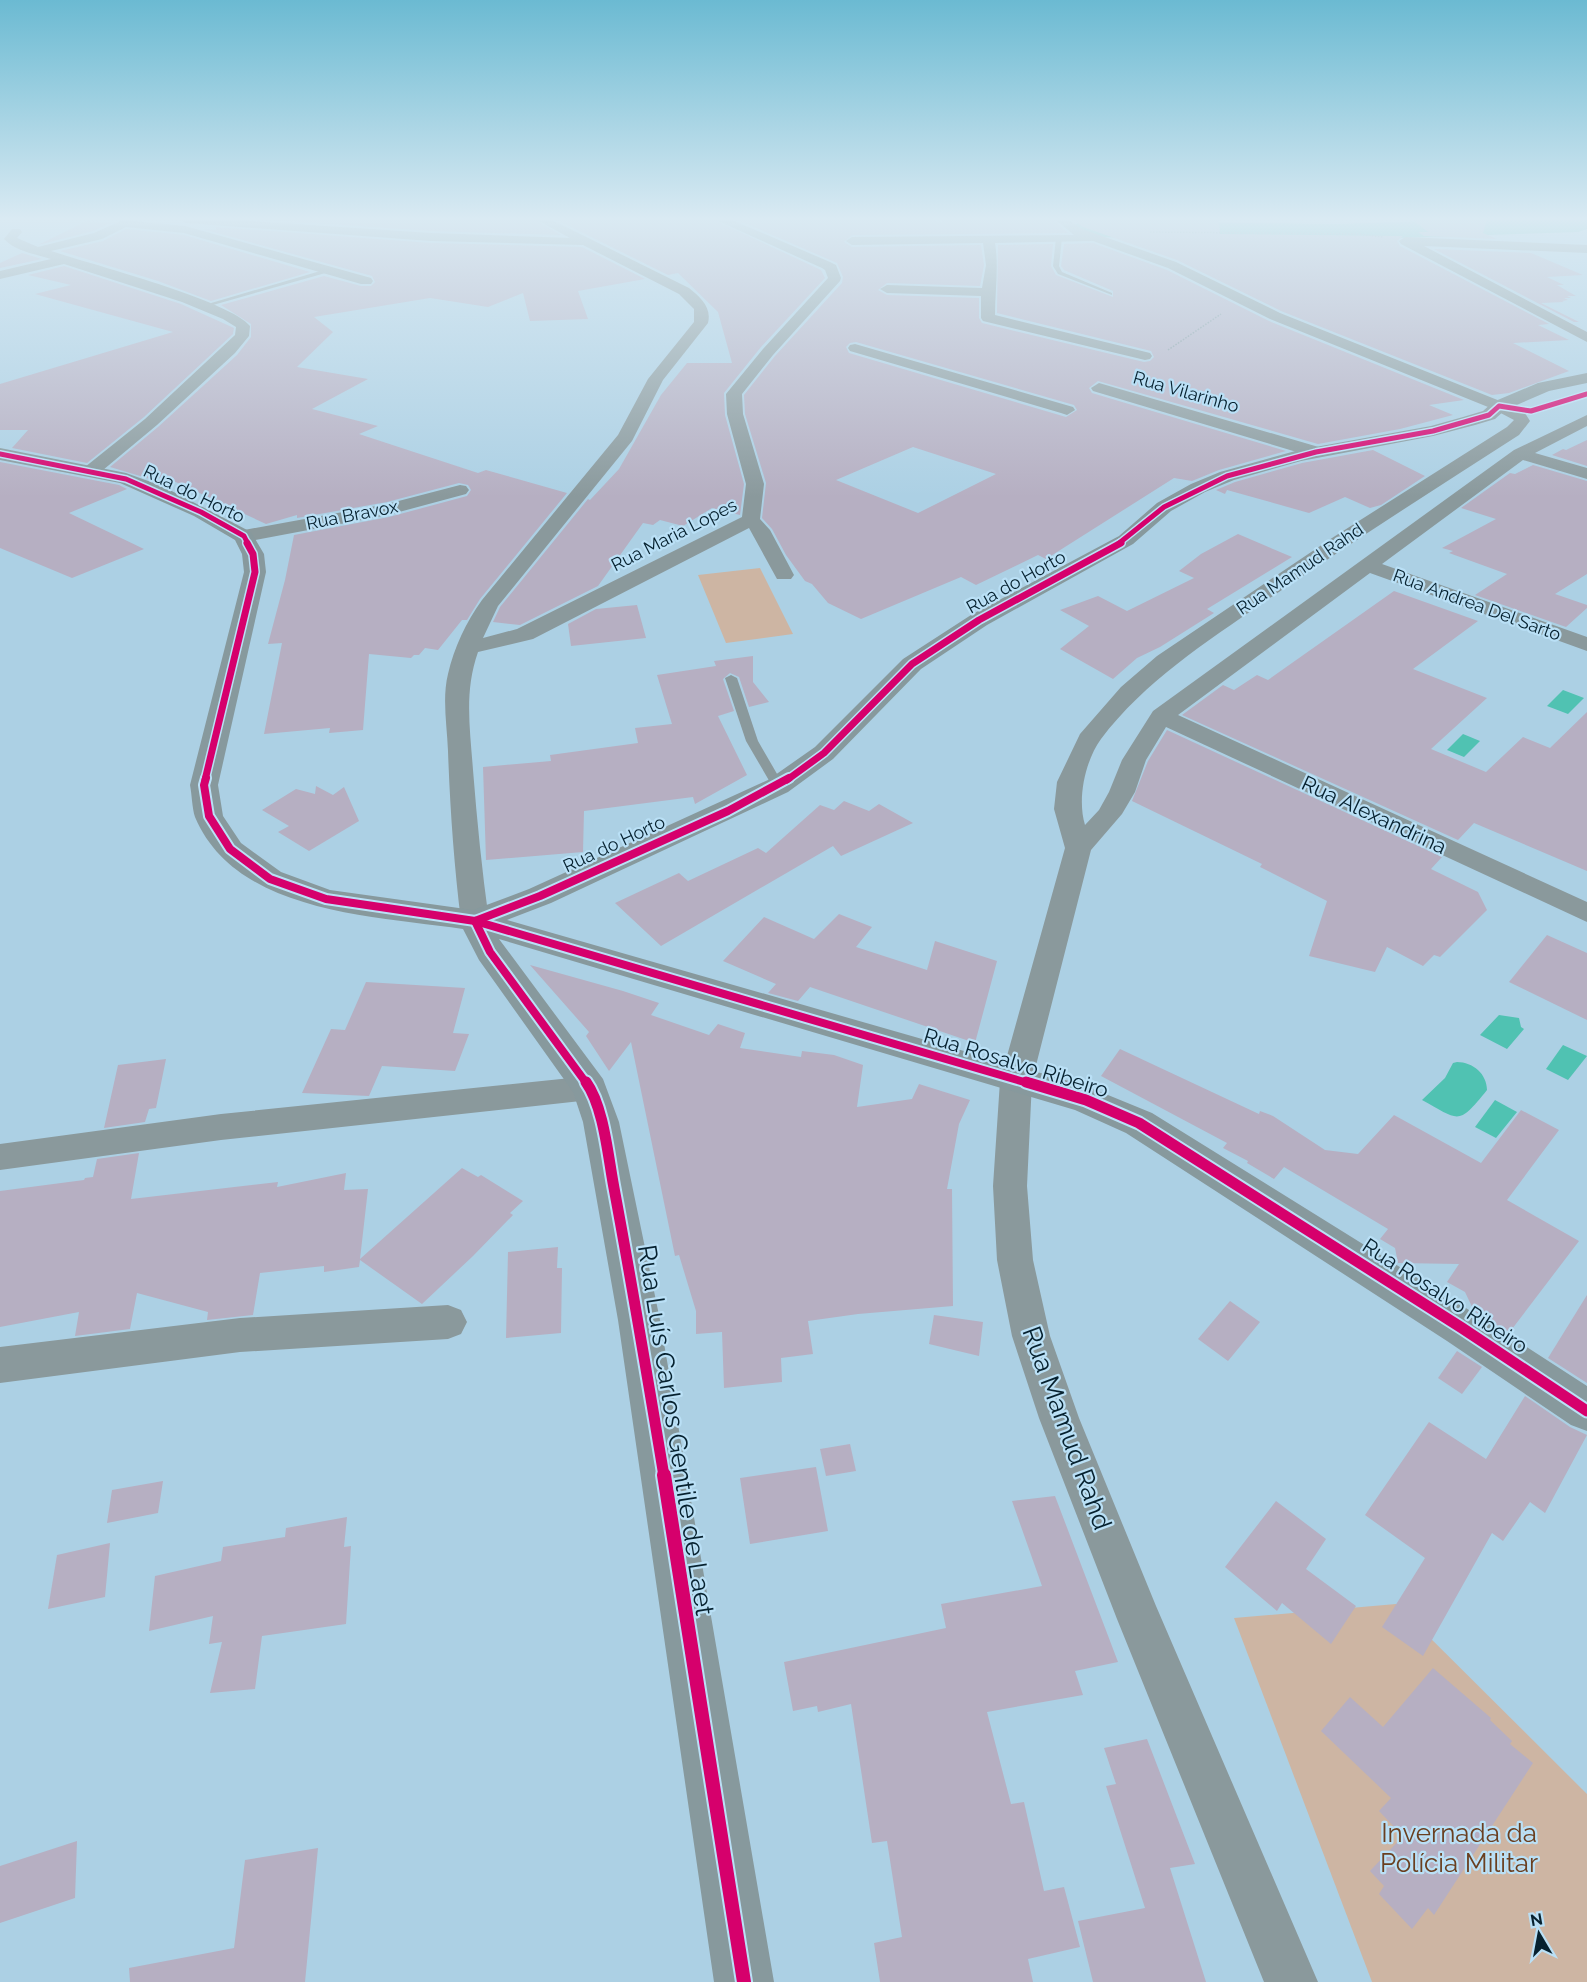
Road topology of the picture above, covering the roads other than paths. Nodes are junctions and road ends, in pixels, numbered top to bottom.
1 (217, 312) edge
2 (703, 312) edge
3 (804, 312) edge
4 (987, 312) edge
5 (1270, 312) edge
6 (1539, 312) edge
7 (1587, 338) edge
8 (855, 348) dead end
9 (1587, 378) edge
10 (1099, 388) junction
11 (1499, 406) junction
12 (1067, 410) junction
13 (1587, 420) edge
14 (1051, 422) dead end
15 (1316, 452) junction
16 (0, 454) edge
17 (1520, 454) junction
18 (91, 471) junction
19 (1587, 474) edge
20 (460, 490) dead end
21 (752, 520) junction
22 (244, 536) junction
23 (1367, 565) junction
24 (784, 575) dead end
25 (1587, 644) edge
26 (467, 647) junction
27 (731, 678) dead end
28 (1161, 716) junction
29 (778, 786) junction
30 (1078, 848) junction
31 (1587, 913) edge
32 (475, 921) junction
33 (1016, 1081) junction
34 (590, 1088) junction
35 (0, 1157) edge
36 (448, 1322) dead end
37 (0, 1365) edge
38 (1587, 1411) edge
39 (744, 1982) edge
40 (1291, 1982) edge

1 - 18 street
2 - 26 street, Rua Luís Carlos Gentile de Laet
3 - 21 street, Rua Maria Lopes
4 - 10 street, Rua Vilarinho
5 - 11 street
6 - 7 street
8 - 12 street
9 - 11 main road
10 - 12 street
10 - 15 street, Rua Vilarinho
11 - 15 main road, Rua do Horto
11 - 30 street, Rua Mamud Rahd
12 - 14 street
13 - 17 street, Rua Mamud Rahd
15 - 29 main road, Rua do Horto
16 - 18 main road, Rua do Horto
17 - 19 street
17 - 23 street, Rua Mamud Rahd
18 - 22 main road, Rua do Horto
20 - 22 street, Rua Bravox
21 - 24 street
21 - 26 street, Rua Maria Lopes
22 - 32 main road, Rua do Horto
23 - 25 street, Rua Andrea Del Sarto
23 - 28 street, Rua Mamud Rahd
26 - 32 street, Rua Luís Carlos Gentile de Laet
27 - 29 lane
28 - 30 street, Rua Mamud Rahd
28 - 31 street, Rua Alexandrina
29 - 32 main road, Rua do Horto
30 - 33 street, Rua Mamud Rahd
32 - 33 main road, Rua Rosalvo Ribeiro
32 - 34 main road, Rua Luís Carlos Gentile de Laet
33 - 38 main road, Rua Rosalvo Ribeiro
33 - 40 street, Rua Mamud Rahd
34 - 35 street
34 - 39 main road, Rua Luís Carlos Gentile de Laet
36 - 37 street

